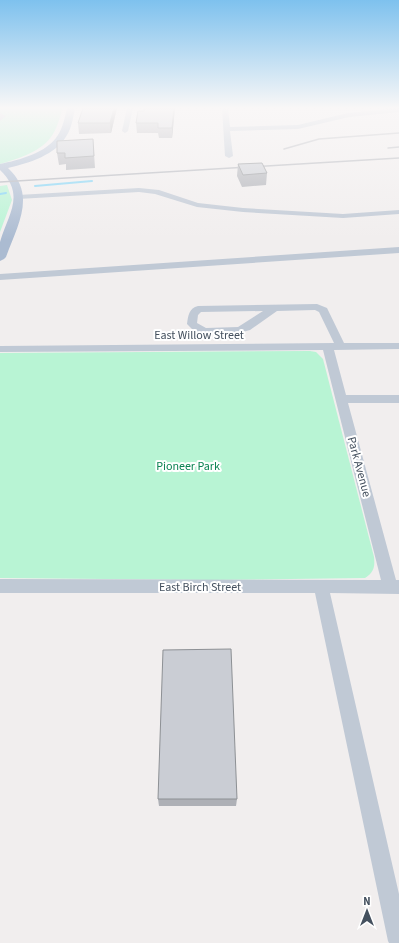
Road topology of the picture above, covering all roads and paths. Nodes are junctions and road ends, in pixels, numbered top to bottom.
1 (39, 152) edge
2 (229, 152) edge
3 (229, 156) dead end
4 (1, 167) edge
5 (18, 197) junction
6 (399, 212) edge
7 (399, 250) edge
8 (0, 256) edge
9 (0, 277) edge
10 (274, 308) junction
11 (399, 346) edge
12 (334, 347) junction
13 (0, 349) edge
14 (342, 399) junction
15 (399, 399) edge
16 (0, 586) edge
17 (321, 587) junction
18 (395, 587) edge
19 (399, 941) edge

1 - 4 main road
2 - 3 street
4 - 5 main road
5 - 6 street
5 - 8 main road
7 - 9 street
10 - 10 street
10 - 12 street, Park Avenue
11 - 12 street, East Willow Street
12 - 13 street, East Willow Street
12 - 14 street, Park Avenue
14 - 15 street
14 - 18 street, Park Avenue
16 - 17 street, East Birch Street
17 - 18 street, East Birch Street
17 - 19 street

